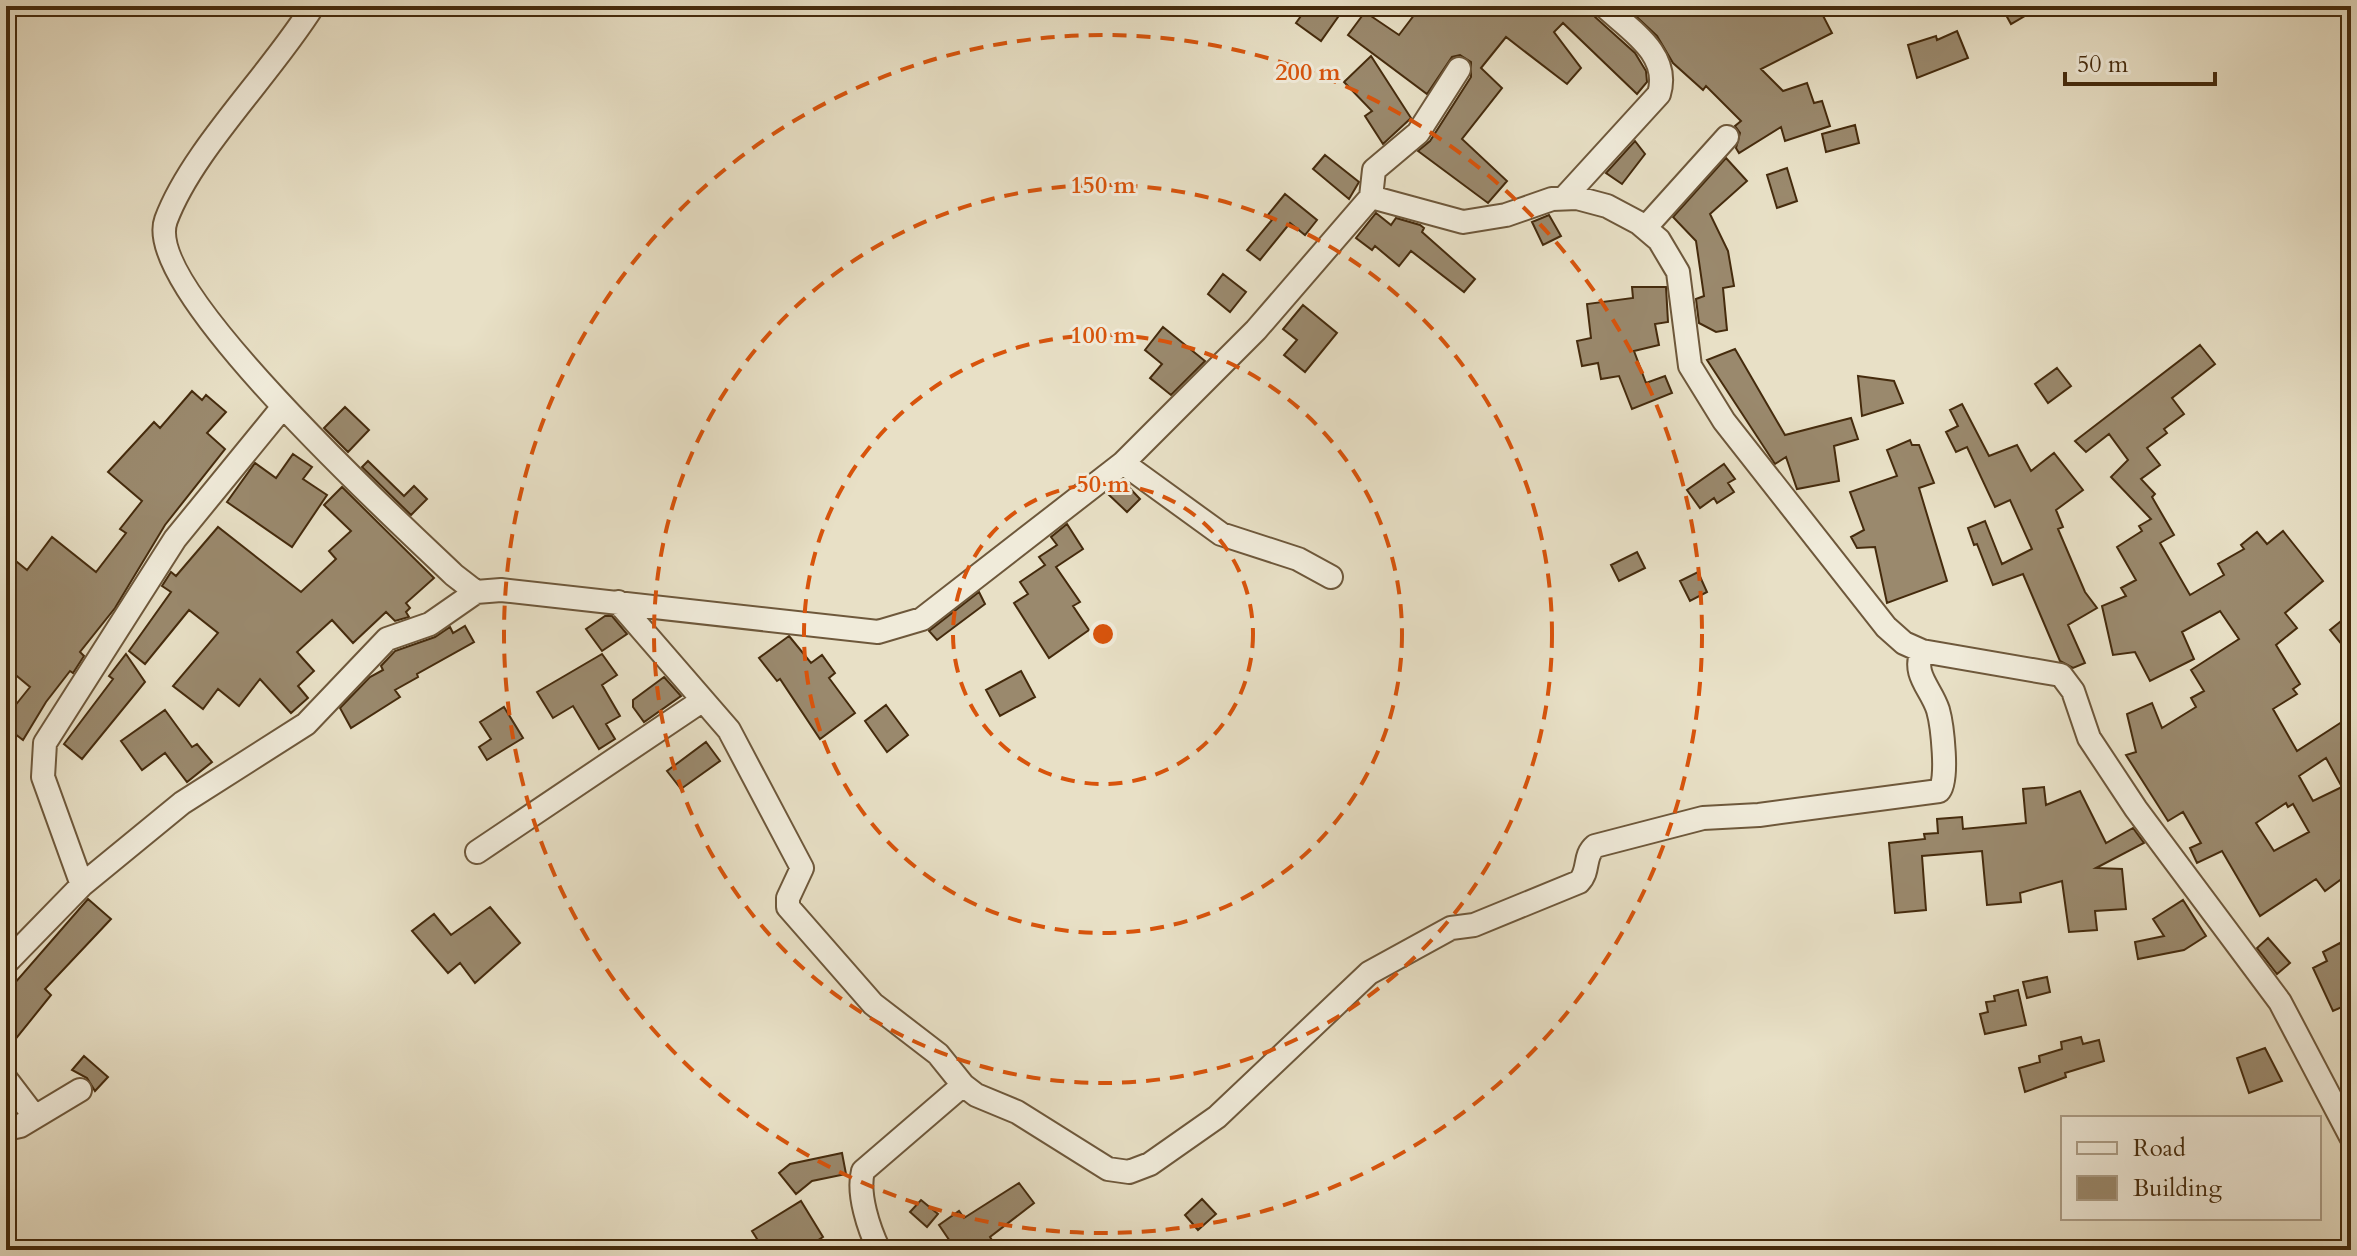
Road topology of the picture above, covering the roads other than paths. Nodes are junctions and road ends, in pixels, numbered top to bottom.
1 (313, 6) edge
2 (1604, 6) edge
3 (1459, 69) dead end
4 (1727, 137) dead end
5 (1371, 197) junction
6 (1564, 198) junction
7 (1645, 228) junction
8 (282, 408) junction
9 (1123, 463) junction
10 (1331, 577) dead end
11 (476, 592) junction
12 (618, 602) junction
13 (1922, 651) junction
14 (703, 700) junction
15 (477, 852) dead end
16 (82, 885) junction
17 (6, 963) edge
18 (6, 1079) edge
19 (963, 1085) junction
20 (80, 1090) dead end
21 (35, 1117) junction
22 (6, 1129) edge
23 (2351, 1137) edge
24 (879, 1250) edge

1 - 8 street
2 - 6 street
3 - 5 street
4 - 7 street
5 - 6 street
5 - 9 street
6 - 7 street
7 - 13 street
8 - 11 street
8 - 16 street
9 - 10 street
9 - 12 street
11 - 12 street
11 - 16 street
12 - 14 street
13 - 19 street
13 - 23 street
14 - 15 street
14 - 19 street
16 - 17 street
18 - 21 street
19 - 24 street
20 - 21 street
21 - 22 street

